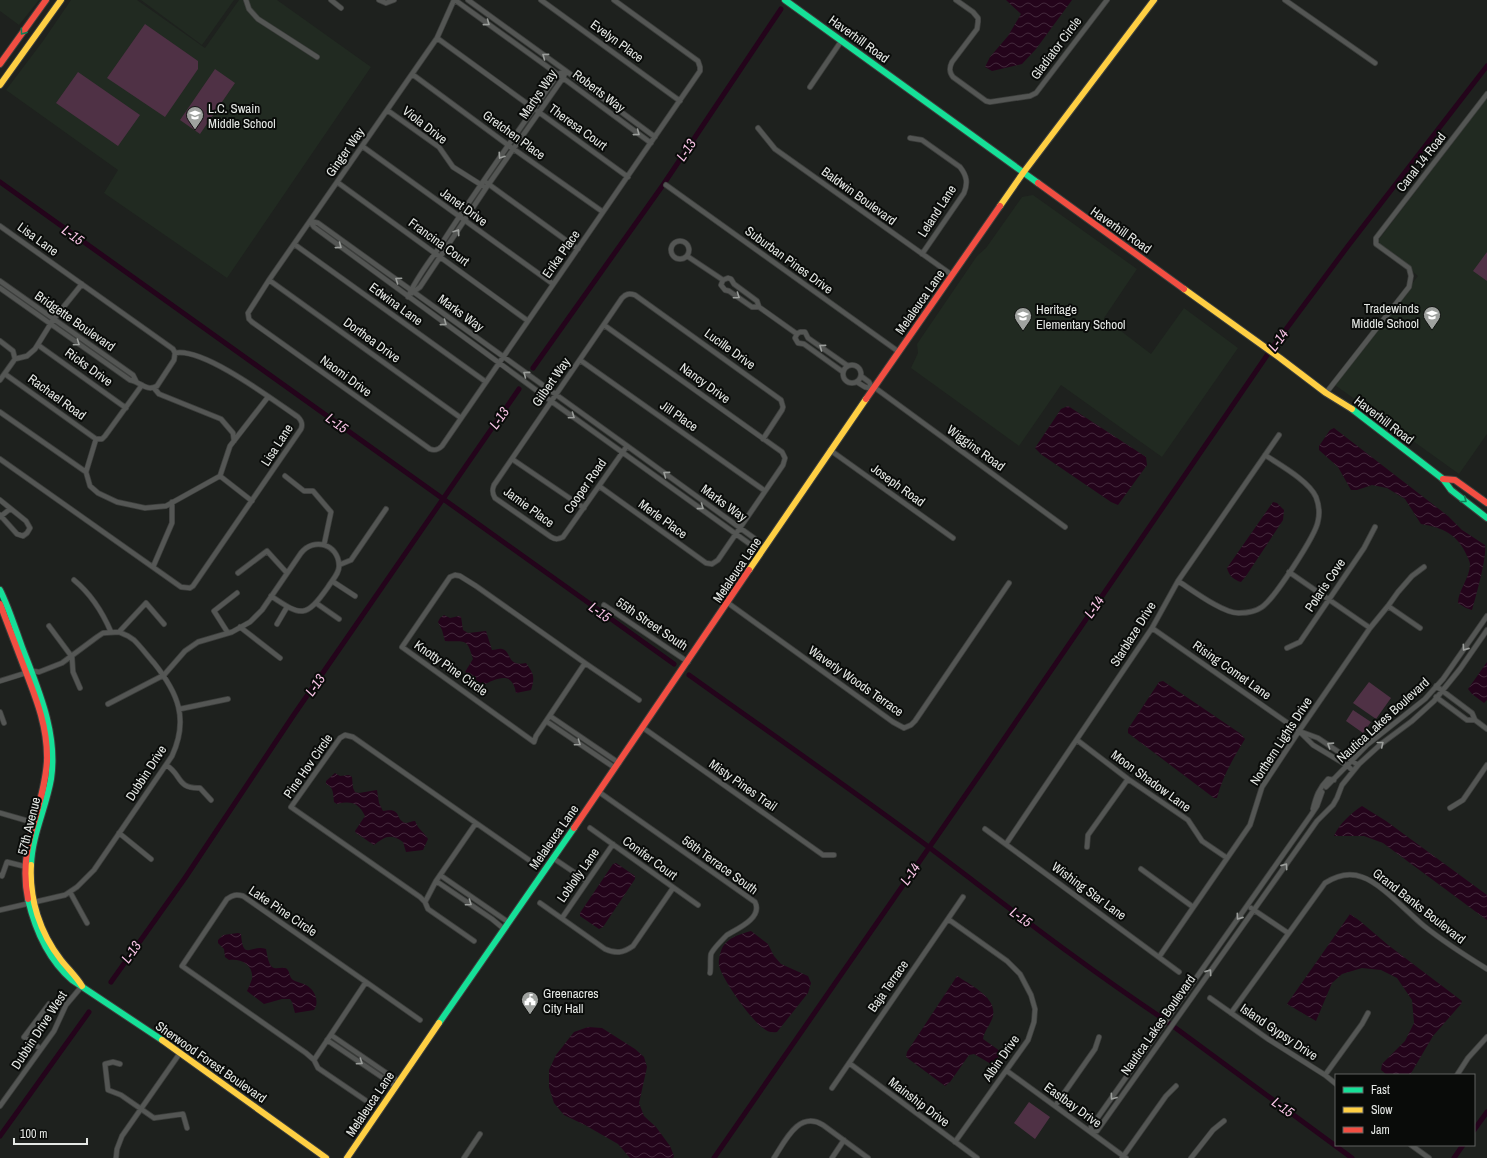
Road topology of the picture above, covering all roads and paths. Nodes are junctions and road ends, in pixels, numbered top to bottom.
1 (46, 0) edge
2 (55, 0) edge
3 (61, 0) edge
4 (246, 0) edge
5 (331, 0) edge
6 (379, 0) edge
7 (394, 0) edge
8 (455, 0) edge
9 (468, 0) edge
10 (541, 0) edge
11 (614, 0) edge
12 (785, 0) edge
13 (956, 0) edge
14 (1107, 0) edge
15 (1154, 0) edge
16 (1285, 0) edge
17 (341, 8) dead end
18 (46, 21) junction
19 (438, 38) junction
20 (842, 40) junction
21 (5, 57) junction
22 (317, 57) dead end
23 (1376, 63) dead end
24 (0, 64) edge
25 (0, 70) edge
26 (566, 71) junction
27 (412, 74) junction
28 (558, 74) junction
29 (563, 78) junction
30 (0, 85) edge
31 (810, 87) dead end
32 (1487, 94) edge
33 (680, 100) junction
34 (534, 108) junction
35 (387, 110) junction
36 (539, 112) junction
37 (758, 128) dead end
38 (655, 137) junction
39 (910, 138) dead end
40 (651, 143) junction
41 (508, 145) junction
42 (362, 146) junction
43 (514, 149) junction
44 (1023, 173) junction
45 (628, 177) junction
46 (337, 182) junction
47 (482, 183) junction
48 (666, 185) dead end
49 (487, 186) junction
50 (603, 212) junction
51 (459, 217) junction
52 (464, 220) junction
53 (310, 221) junction
54 (0, 226) edge
55 (294, 244) junction
56 (578, 248) junction
57 (436, 253) junction
58 (922, 254) junction
59 (440, 256) junction
60 (687, 256) junction
61 (952, 275) junction
62 (269, 280) junction
63 (722, 280) junction
64 (0, 282) edge
65 (82, 284) junction
66 (553, 284) junction
67 (0, 288) edge
68 (413, 290) junction
69 (628, 294) joint
70 (408, 297) junction
71 (759, 307) junction
72 (248, 313) joint
73 (528, 320) junction
74 (52, 322) junction
75 (604, 325) junction
76 (797, 334) junction
77 (0, 340) edge
78 (38, 345) junction
79 (899, 352) junction
80 (176, 354) junction
81 (503, 357) junction
82 (15, 359) junction
83 (580, 360) junction
84 (499, 363) junction
85 (848, 366) junction
86 (843, 372) junction
87 (5, 374) junction
88 (861, 376) junction
89 (0, 380) edge
90 (486, 382) junction
91 (857, 382) junction
92 (142, 385) junction
93 (154, 388) junction
94 (873, 388) junction
95 (1326, 393) junction
96 (555, 395) junction
97 (268, 397) junction
98 (551, 401) junction
99 (126, 408) junction
100 (0, 412) edge
101 (461, 418) junction
102 (591, 420) junction
103 (587, 426) junction
104 (1279, 435) dead end
105 (96, 439) junction
106 (763, 439) junction
107 (234, 441) junction
108 (627, 446) junction
109 (436, 450) joint
110 (830, 450) junction
111 (622, 451) junction
112 (1265, 455) junction
113 (0, 459) edge
114 (512, 459) junction
115 (86, 472) junction
116 (220, 476) junction
117 (285, 476) dead end
118 (1443, 479) junction
119 (494, 485) joint
120 (599, 486) junction
121 (684, 487) junction
122 (765, 491) junction
123 (680, 492) junction
124 (0, 500) edge
125 (252, 501) junction
126 (172, 502) junction
127 (1487, 503) edge
128 (584, 508) junction
129 (10, 509) junction
130 (386, 510) dead end
131 (0, 516) edge
132 (1487, 518) edge
133 (1065, 527) dead end
134 (1374, 527) dead end
135 (740, 528) junction
136 (737, 534) junction
137 (561, 538) joint
138 (953, 538) dead end
139 (324, 545) junction
140 (764, 548) junction
141 (339, 565) junction
142 (1424, 567) dead end
143 (153, 568) junction
144 (1289, 572) junction
145 (238, 573) dead end
146 (287, 573) junction
147 (74, 580) dead end
148 (332, 581) junction
149 (1178, 581) junction
150 (1008, 583) dead end
151 (0, 590) edge
152 (237, 593) dead end
153 (271, 596) junction
154 (355, 596) dead end
155 (1329, 600) junction
156 (316, 603) junction
157 (728, 603) junction
158 (0, 604) edge
159 (604, 604) dead end
160 (1388, 606) junction
161 (287, 607) junction
162 (1487, 616) edge
163 (339, 619) dead end
164 (164, 624) dead end
165 (277, 624) dead end
166 (49, 626) dead end
167 (240, 628) junction
168 (1152, 628) junction
169 (1370, 628) junction
170 (1420, 628) dead end
171 (1487, 630) edge
172 (111, 632) junction
173 (119, 632) junction
174 (228, 633) junction
175 (1287, 648) dead end
176 (72, 657) junction
177 (280, 658) dead end
178 (688, 662) junction
179 (585, 663) junction
180 (29, 672) junction
181 (164, 675) junction
182 (0, 682) edge
183 (1436, 686) junction
184 (80, 688) dead end
185 (1442, 691) junction
186 (1430, 693) junction
187 (1437, 698) junction
188 (228, 699) dead end
189 (639, 700) dead end
190 (108, 704) dead end
191 (180, 709) junction
192 (0, 712) edge
193 (550, 716) junction
194 (1475, 720) junction
195 (546, 721) junction
196 (4, 723) dead end
197 (642, 727) junction
198 (1487, 729) edge
199 (1299, 730) junction
200 (1077, 740) junction
201 (1352, 761) junction
202 (166, 765) junction
203 (617, 765) junction
204 (1487, 765) edge
205 (1348, 766) junction
206 (1358, 766) junction
207 (1353, 771) junction
208 (1128, 779) junction
209 (1334, 780) junction
210 (1326, 787) dead end
211 (599, 792) junction
212 (1322, 792) dead end
213 (210, 800) dead end
214 (1450, 808) dead end
215 (0, 813) edge
216 (1312, 813) junction
217 (476, 823) junction
218 (36, 824) junction
219 (590, 828) dead end
220 (985, 829) dead end
221 (119, 834) junction
222 (613, 844) junction
223 (1006, 844) junction
224 (1087, 847) dead end
225 (834, 855) dead end
226 (553, 858) junction
227 (1227, 858) junction
228 (151, 859) dead end
229 (529, 860) dead end
230 (28, 867) junction
231 (1141, 869) dead end
232 (0, 875) edge
233 (440, 875) junction
234 (436, 881) junction
235 (587, 881) junction
236 (673, 888) junction
237 (70, 892) junction
238 (963, 898) dead end
239 (31, 902) junction
240 (425, 902) junction
241 (540, 903) dead end
242 (698, 905) dead end
243 (1248, 905) junction
244 (1193, 907) junction
245 (0, 910) edge
246 (1254, 910) junction
247 (562, 918) junction
248 (948, 919) junction
249 (508, 922) junction
250 (87, 923) dead end
251 (504, 929) junction
252 (1288, 933) junction
253 (474, 941) dead end
254 (1159, 957) junction
255 (1487, 969) edge
256 (1179, 972) dead end
257 (710, 973) dead end
258 (366, 982) junction
259 (82, 986) junction
260 (1210, 998) dead end
261 (49, 1004) dead end
262 (1231, 1013) junction
263 (1368, 1014) dead end
264 (420, 1020) dead end
265 (331, 1035) junction
266 (1099, 1037) dead end
267 (1487, 1037) edge
268 (327, 1040) junction
269 (41, 1049) junction
270 (180, 1053) junction
271 (314, 1060) junction
272 (849, 1063) junction
273 (120, 1064) dead end
274 (1007, 1071) junction
275 (1458, 1074) edge
276 (1325, 1075) junction
277 (1335, 1083) edge
278 (397, 1084) junction
279 (1176, 1086) dead end
280 (832, 1088) dead end
281 (365, 1100) dead end
282 (0, 1106) edge
283 (1055, 1106) junction
284 (141, 1109) junction
285 (1224, 1121) dead end
286 (187, 1128) dead end
287 (480, 1134) dead end
288 (1092, 1134) junction
289 (844, 1140) junction
290 (955, 1142) junction
291 (1413, 1146) edge
292 (1124, 1157) edge
293 (116, 1158) edge
294 (326, 1158) edge
295 (347, 1158) edge
296 (464, 1158) edge
297 (774, 1158) edge
298 (832, 1158) edge
299 (868, 1158) edge
300 (977, 1158) edge
301 (1191, 1158) edge
302 (1429, 1158) edge

1 -> 21 street
2 - 18 street
3 - 18 street
4 - 22 street
5 - 17 street
6 - 7 street
8 - 19 street, Ginger Way
8 -> 28 street, Roberts Way
26 -> 9 street, Roberts Way
10 - 33 street, Evelyn Place
11 - 33 street, Erika Place
12 - 20 street, Haverhill Road
13 - 14 street, Gladiator Circle
15 - 44 street, Melaleuca Lane
16 - 23 street
18 - 30 street
19 - 27 street, Ginger Way
19 - 34 street, Theresa Court
20 - 31 street
20 - 44 street, Haverhill Road
21 - 24 street
21 - 25 street
26 - 28 street, Martys Way
26 - 29 street, Martys Way
26 - 38 street, Roberts Way
27 - 35 street, Ginger Way
27 - 41 street, Gretchen Place
28 - 29 street, Roberts Way
28 - 34 street, Martys Way
29 - 36 street, Martys Way
29 -> 40 street, Roberts Way
32 - 95 street, Canal 14 Road
33 - 38 street, Erika Place
34 - 36 street, Theresa Court
34 - 41 street, Martys Way
35 - 42 street, Ginger Way
35 - 47 street, Viola Drive
36 - 43 street, Martys Way
36 - 45 street, Theresa Court
37 - 58 street, Baldwin Boulevard
38 - 40 street, Erika Place
39 - 58 street, Leland Lane
40 - 45 street, Erika Place
41 - 43 street, Gretchen Place
41 -> 47 street, Martys Way
42 - 46 street, Ginger Way
42 - 51 street, Janet Drive
43 - 49 street, Martys Way
43 - 50 street, Gretchen Place
44 - 61 street, Melaleuca Lane
44 - 95 street, Haverhill Road
45 - 50 street, Erika Place
46 - 53 street, Ginger Way
46 - 57 street, Francina Court
47 - 49 street, Viola Drive
47 - 51 street, Martys Way
48 - 79 street, Suburban Pines Drive
49 - 52 street, Martys Way
49 - 56 street, Viola Drive
50 - 56 street, Erika Place
51 - 52 street, Janet Drive
51 - 57 street, Martys Way
59 -> 52 street, Martys Way
52 - 66 street, Janet Drive
53 - 55 street, Ginger Way
68 -> 53 street, Marks Way
53 -> 70 street, Marks Way
54 - 65 street, Lisa Lane
55 - 62 street, Ginger Way
55 - 90 street, Edwina Lane
56 - 66 street, Erika Place
57 - 59 street, Francina Court
57 - 68 street, Martys Way
58 - 61 street, Baldwin Boulevard
59 - 68 street, Martys Way
59 - 73 street, Francina Court
60 - 60 street
60 - 63 street
61 - 79 street, Melaleuca Lane
62 - 72 street, Ginger Way
62 - 101 street, Dorthea Drive
63 - 71 street
63 -> 71 street
64 - 74 street, Bridgette Boulevard
65 - 74 street, Rachael Road
65 - 80 street, Lisa Lane
66 - 73 street, Erika Place
67 - 74 street, Bridgette Boulevard
68 - 70 street, Martys Way
68 - 81 street, Marks Way
69 - 75 street, Gilbert Way
69 - 106 street, Lucille Drive
70 -> 84 street, Marks Way
71 - 76 street
72 - 109 street, Naomi Drive
73 - 81 street, Erika Place
74 - 78 street, Rachael Road
74 - 92 street, Bridgette Boulevard
75 - 83 street, Gilbert Way
75 - 106 street, Nancy Drive
85 -> 76 street
76 - 86 street
77 - 82 street
78 - 82 street, Rachael Road
78 - 99 street, Ricks Drive
79 - 94 street, Melaleuca Lane
80 - 93 street
80 - 97 street, Lisa Lane
81 - 84 street, Erika Place
96 -> 81 street, Marks Way
82 - 87 street
83 - 96 street, Gilbert Way
83 - 122 street, Jill Place
84 - 90 street, Erika Place
84 - 98 street, Marks Way
85 - 86 street
85 - 88 street
86 - 91 street
87 - 89 street
87 - 105 street, Rachael Road
88 - 91 street
88 - 94 street
90 - 101 street, Erika Place
91 - 94 street
92 - 93 street, Bridgette Boulevard
92 - 99 street
93 - 107 street, Bridgette Boulevard
94 - 110 street, Melaleuca Lane
94 - 133 street, Wiggins Road
95 - 118 street, Haverhill Road
96 - 98 street, Gilbert Way
96 - 102 street, Marks Way
97 - 107 street
97 - 125 street, Lisa Lane
98 -> 103 street, Marks Way
98 - 114 street, Gilbert Way
99 - 105 street
100 - 115 street
101 - 109 street, Erika Place
102 - 103 street
102 - 108 street, Marks Way
103 - 111 street, Marks Way
104 - 112 street, Starblaze Drive
105 - 115 street
106 - 122 street, Nancy Drive
107 - 116 street
108 - 111 street, Cooper Road
121 -> 108 street, Marks Way
110 - 138 street, Joseph Road
110 - 140 street, Melaleuca Lane
111 - 120 street, Cooper Road
111 - 123 street, Marks Way
112 - 144 street
112 - 149 street, Starblaze Drive
113 - 143 street, Lisa Lane
114 - 119 street, Gilbert Way
114 - 128 street
115 - 126 street
116 - 125 street
116 - 126 street
117 - 139 street
118 - 127 street, Haverhill Road
118 -> 132 street, Haverhill Road
119 - 137 street, Jamie Place
120 - 128 street, Cooper Road
120 - 136 street, Merle Place
121 - 123 street
121 - 135 street, Marks Way
122 - 135 street
123 -> 136 street, Marks Way
124 - 129 street
125 - 143 street, Lisa Lane
126 - 143 street
128 - 137 street, Cooper Road
129 - 131 street
129 - 131 street
130 - 141 street
134 - 155 street, Polaris Cove
135 - 136 street
135 - 140 street, Marks Way
136 - 140 street, Marks Way
139 - 141 street
139 - 146 street
140 - 157 street, Melaleuca Lane
141 - 148 street
142 - 160 street, Northern Lights Drive
144 - 149 street
144 - 155 street
145 - 146 street
146 - 153 street
147 - 172 street
148 - 154 street
148 - 156 street
149 - 168 street, Starblaze Drive
150 - 157 street, Waverly Woods Terrace
151 - 180 street, 57th Avenue
152 - 174 street
153 - 161 street
153 - 167 street
155 - 169 street
155 - 175 street, Polaris Cove
156 - 161 street
156 - 163 street
157 - 178 street, Melaleuca Lane
158 - 180 street, 57th Avenue
159 - 178 street, 55th Street South
160 - 169 street, Northern Lights Drive
160 - 170 street
161 - 165 street
162 -> 183 street, Nautica Lakes Boulevard
164 - 173 street
166 - 176 street
167 - 174 street
167 - 177 street
168 - 199 street, Rising Comet Lane
168 - 200 street, Starblaze Drive
169 - 199 street, Northern Lights Drive
171 - 185 street, Nautica Lakes Boulevard
172 - 173 street
172 - 176 street
173 - 181 street, Dubbin Drive
174 - 181 street
176 - 180 street
176 - 184 street
178 - 197 street, Melaleuca Lane
179 - 189 street, Knotty Pine Circle
179 - 193 street, Knotty Pine Circle
179 - 195 street, Knotty Pine Circle
180 - 182 street
180 - 218 street, 57th Avenue
181 - 190 street
181 - 191 street, Dubbin Drive
183 - 185 street
183 - 186 street, Nautica Lakes Boulevard
185 - 187 street, Nautica Lakes Boulevard
185 - 194 street
186 - 187 street
186 - 201 street, Nautica Lakes Boulevard
187 - 194 street
206 -> 187 street, Nautica Lakes Boulevard
188 - 191 street
191 - 202 street, Dubbin Drive
192 - 196 street
193 - 195 street, Knotty Pine Circle
193 - 203 street
194 - 198 street
195 -> 203 street
197 - 203 street, Melaleuca Lane
197 - 225 street, Misty Pines Trail
201 -> 199 street, Rising Comet Lane
199 - 205 street, Rising Comet Lane
199 - 227 street, Northern Lights Drive
200 - 208 street, Moon Shadow Lane
200 - 223 street, Starblaze Drive
201 - 205 street, Nautica Lakes Boulevard
201 - 206 street, Rising Comet Lane
202 - 213 street
202 - 221 street, Dubbin Drive
203 - 211 street, Melaleuca Lane
204 - 214 street
205 - 207 street, Rising Comet Lane
205 - 209 street, Nautica Lakes Boulevard
206 - 207 street, Nautica Lakes Boulevard
246 -> 207 street, Nautica Lakes Boulevard
208 - 224 street
208 - 227 street, Moon Shadow Lane
209 - 210 street, Nautica Lakes Boulevard
209 - 216 street, Nautica Lakes Boulevard
211 - 226 street, Melaleuca Lane
211 - 257 street, 56th Terrace South
212 - 216 street, Nautica Lakes Boulevard
215 - 218 street
216 - 243 street, Nautica Lakes Boulevard
217 - 229 street, Pine Hov Circle
217 - 233 street
217 - 240 street, Pine Hov Circle
218 - 230 street, 57th Avenue
219 - 222 street, Conifer Court
220 - 223 street, Wishing Star Lane
221 - 228 street
221 - 237 street, Dubbin Drive
222 - 235 street, Loblolly Lane
222 - 236 street, Conifer Court
223 - 254 street, Wishing Star Lane
226 - 235 street
226 - 249 street, Melaleuca Lane
227 - 244 street, Northern Lights Drive
230 - 232 street
230 - 239 street, 57th Avenue
231 - 244 street
233 - 234 street
233 - 249 street
234 - 240 street
234 -> 251 street
235 - 247 street, Loblolly Lane
236 - 242 street, Conifer Court
236 - 247 street
237 - 239 street, Dubbin Drive
237 - 250 street
238 - 248 street, Baja Terrace
239 - 245 street
239 - 259 street, 57th Avenue
240 - 253 street, Pine Hov Circle
241 - 247 street
243 - 246 street
243 -> 288 street, Nautica Lakes Boulevard
244 - 254 street, Northern Lights Drive
246 - 252 street
288 -> 246 street, Nautica Lakes Boulevard
248 - 272 street, Baja Terrace
248 - 274 street, Albin Drive
249 - 251 street, Melaleuca Lane
251 - 278 street, Melaleuca Lane
252 - 255 street, Grand Banks Boulevard
252 - 262 street, Grand Banks Boulevard
254 - 256 street, Wishing Star Lane
258 - 264 street, Lake Pine Circle
258 - 265 street
258 - 271 street, Lake Pine Circle
259 - 269 street, Dubbin Drive West
259 - 270 street, Sherwood Forest Boulevard
260 - 262 street, Island Gypsy Drive
261 - 269 street
262 - 276 street, Island Gypsy Drive
263 - 276 street
265 - 268 street
265 - 278 street
266 - 283 street
267 - 275 street
268 - 271 street
268 -> 278 street
269 - 282 street, Dubbin Drive West
270 - 284 street
270 - 294 street, Sherwood Forest Boulevard
271 - 281 street, Lake Pine Circle
272 - 280 street, Baja Terrace
272 - 290 street, Mainship Drive
273 - 284 street
274 - 283 street, Eastbay Drive
274 - 290 street, Albin Drive
276 - 277 street, Island Gypsy Drive
278 - 295 street, Melaleuca Lane
279 - 292 street
283 - 288 street, Eastbay Drive
284 - 286 street
284 - 293 street
285 - 301 street
287 - 296 street
288 - 292 street, Eastbay Drive
289 - 297 street
289 - 298 street
289 - 299 street
290 - 300 street, Mainship Drive
291 - 302 street

